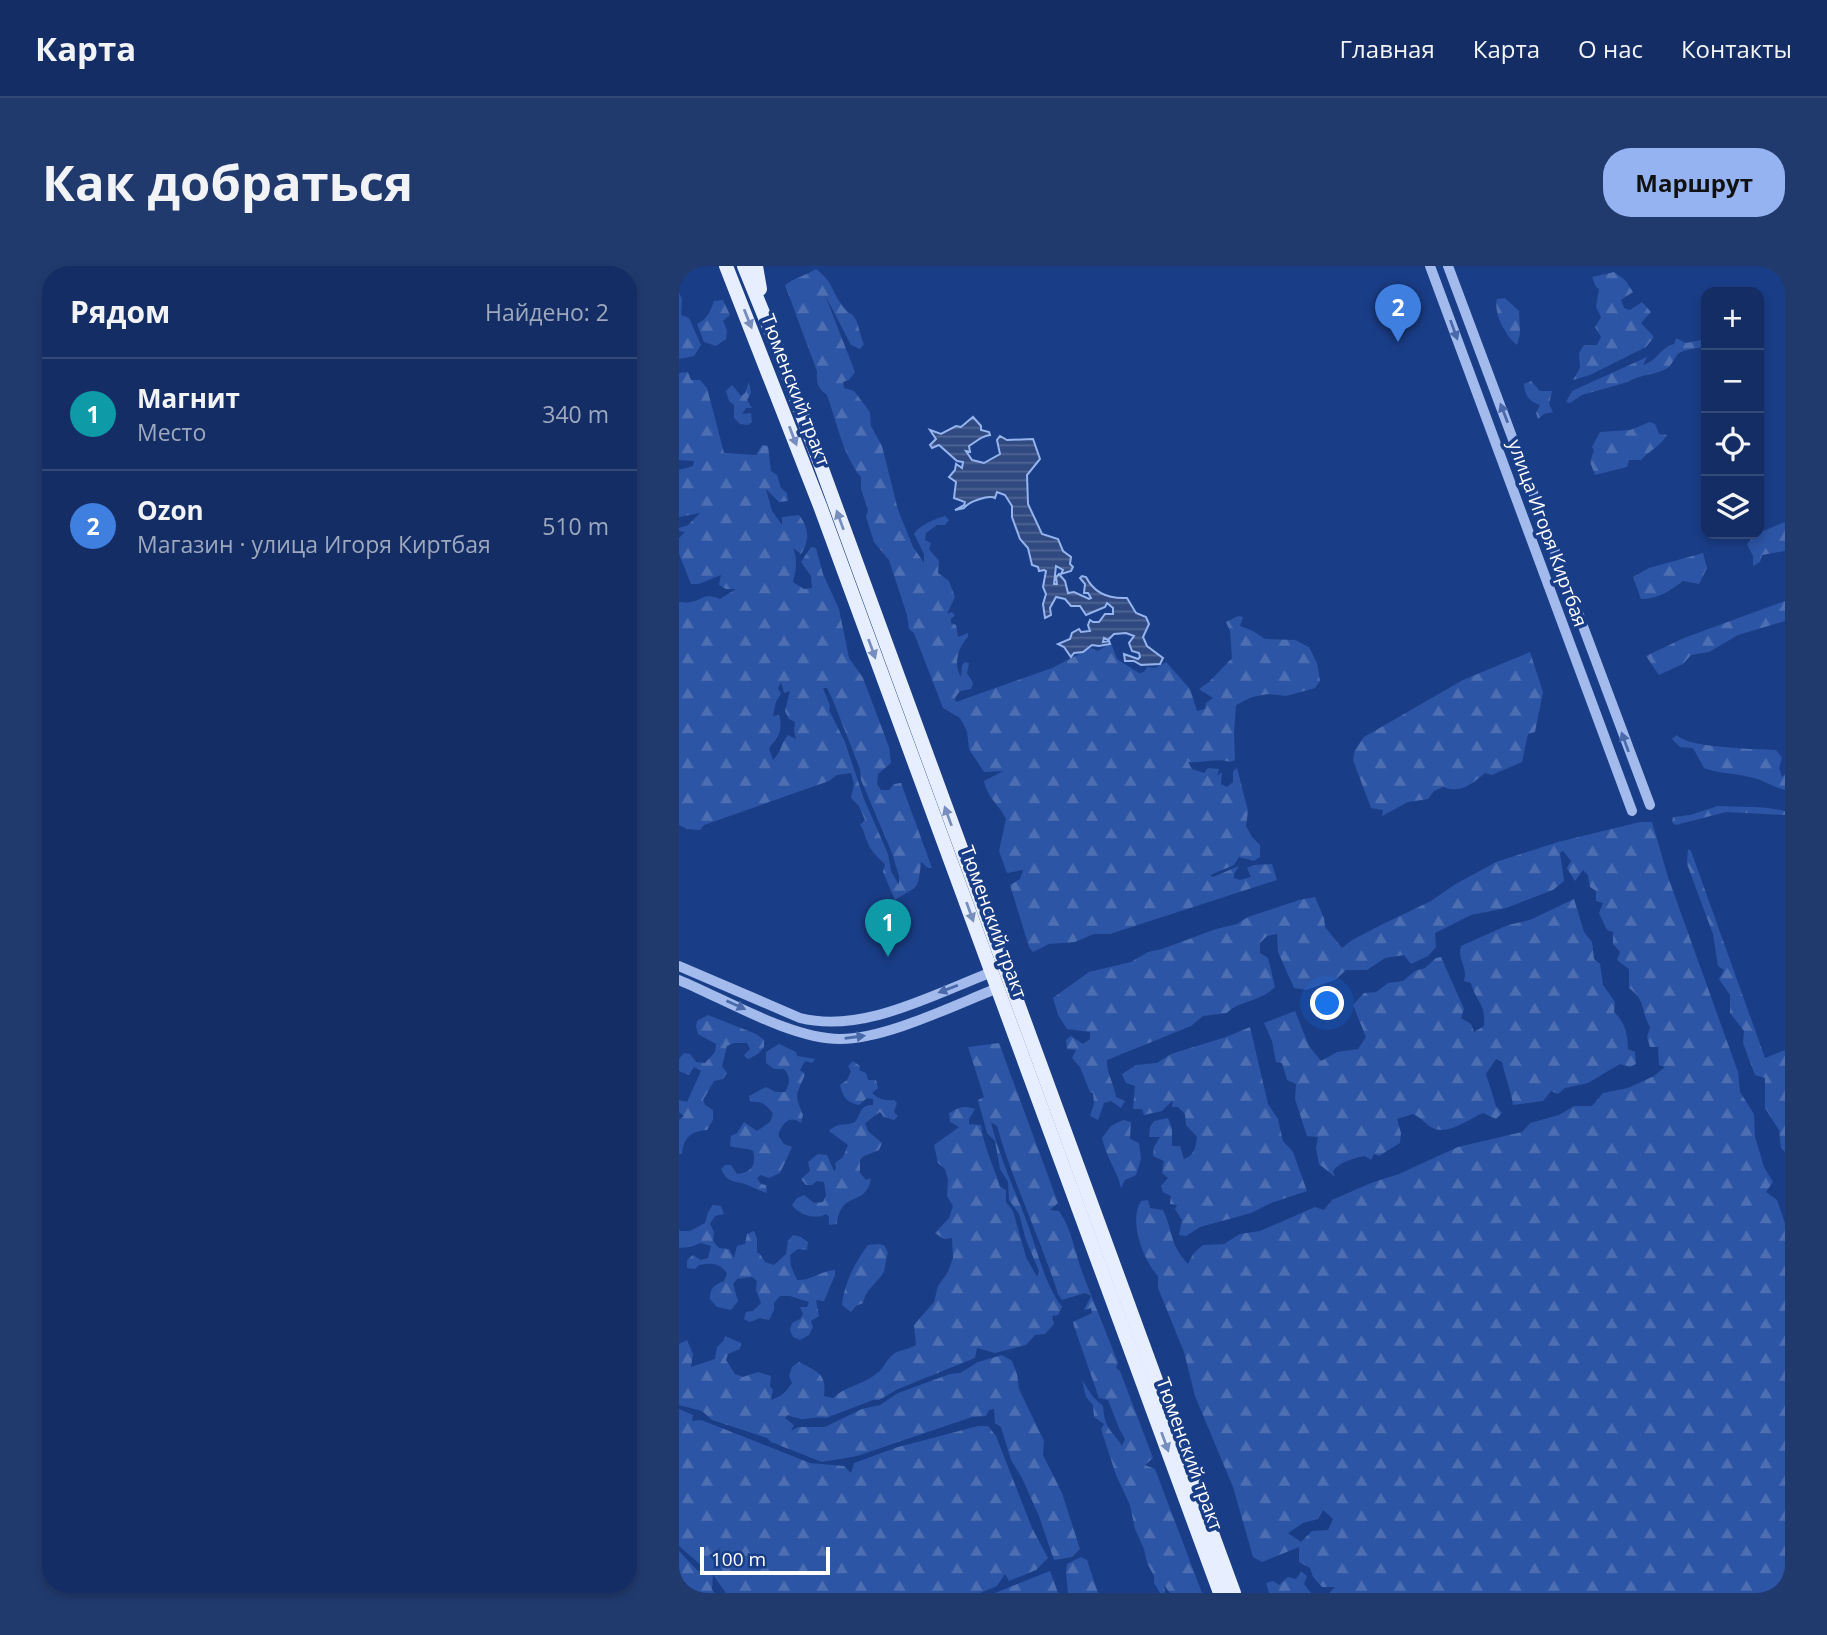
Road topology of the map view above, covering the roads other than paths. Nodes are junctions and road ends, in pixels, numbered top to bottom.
1 (726, 266) edge
2 (744, 266) edge
3 (756, 266) edge
4 (1430, 266) edge
5 (1448, 266) edge
6 (781, 357) junction
7 (1650, 805) dead end
8 (1632, 811) dead end
9 (679, 966) edge
10 (992, 972) junction
11 (679, 980) edge
12 (998, 988) junction
13 (1220, 1593) edge
14 (1234, 1593) edge

1 -> 10 main road, Тюменский тракт
2 - 6 main road, Тюменский тракт
3 - 6 main road
4 -> 8 street, улица Игоря Киртбая
7 -> 5 street, улица Игоря Киртбая
14 -> 6 main road, Тюменский тракт
10 -> 9 street
10 - 12 main road, Тюменский тракт
11 -> 12 street
12 -> 13 main road, Тюменский тракт

